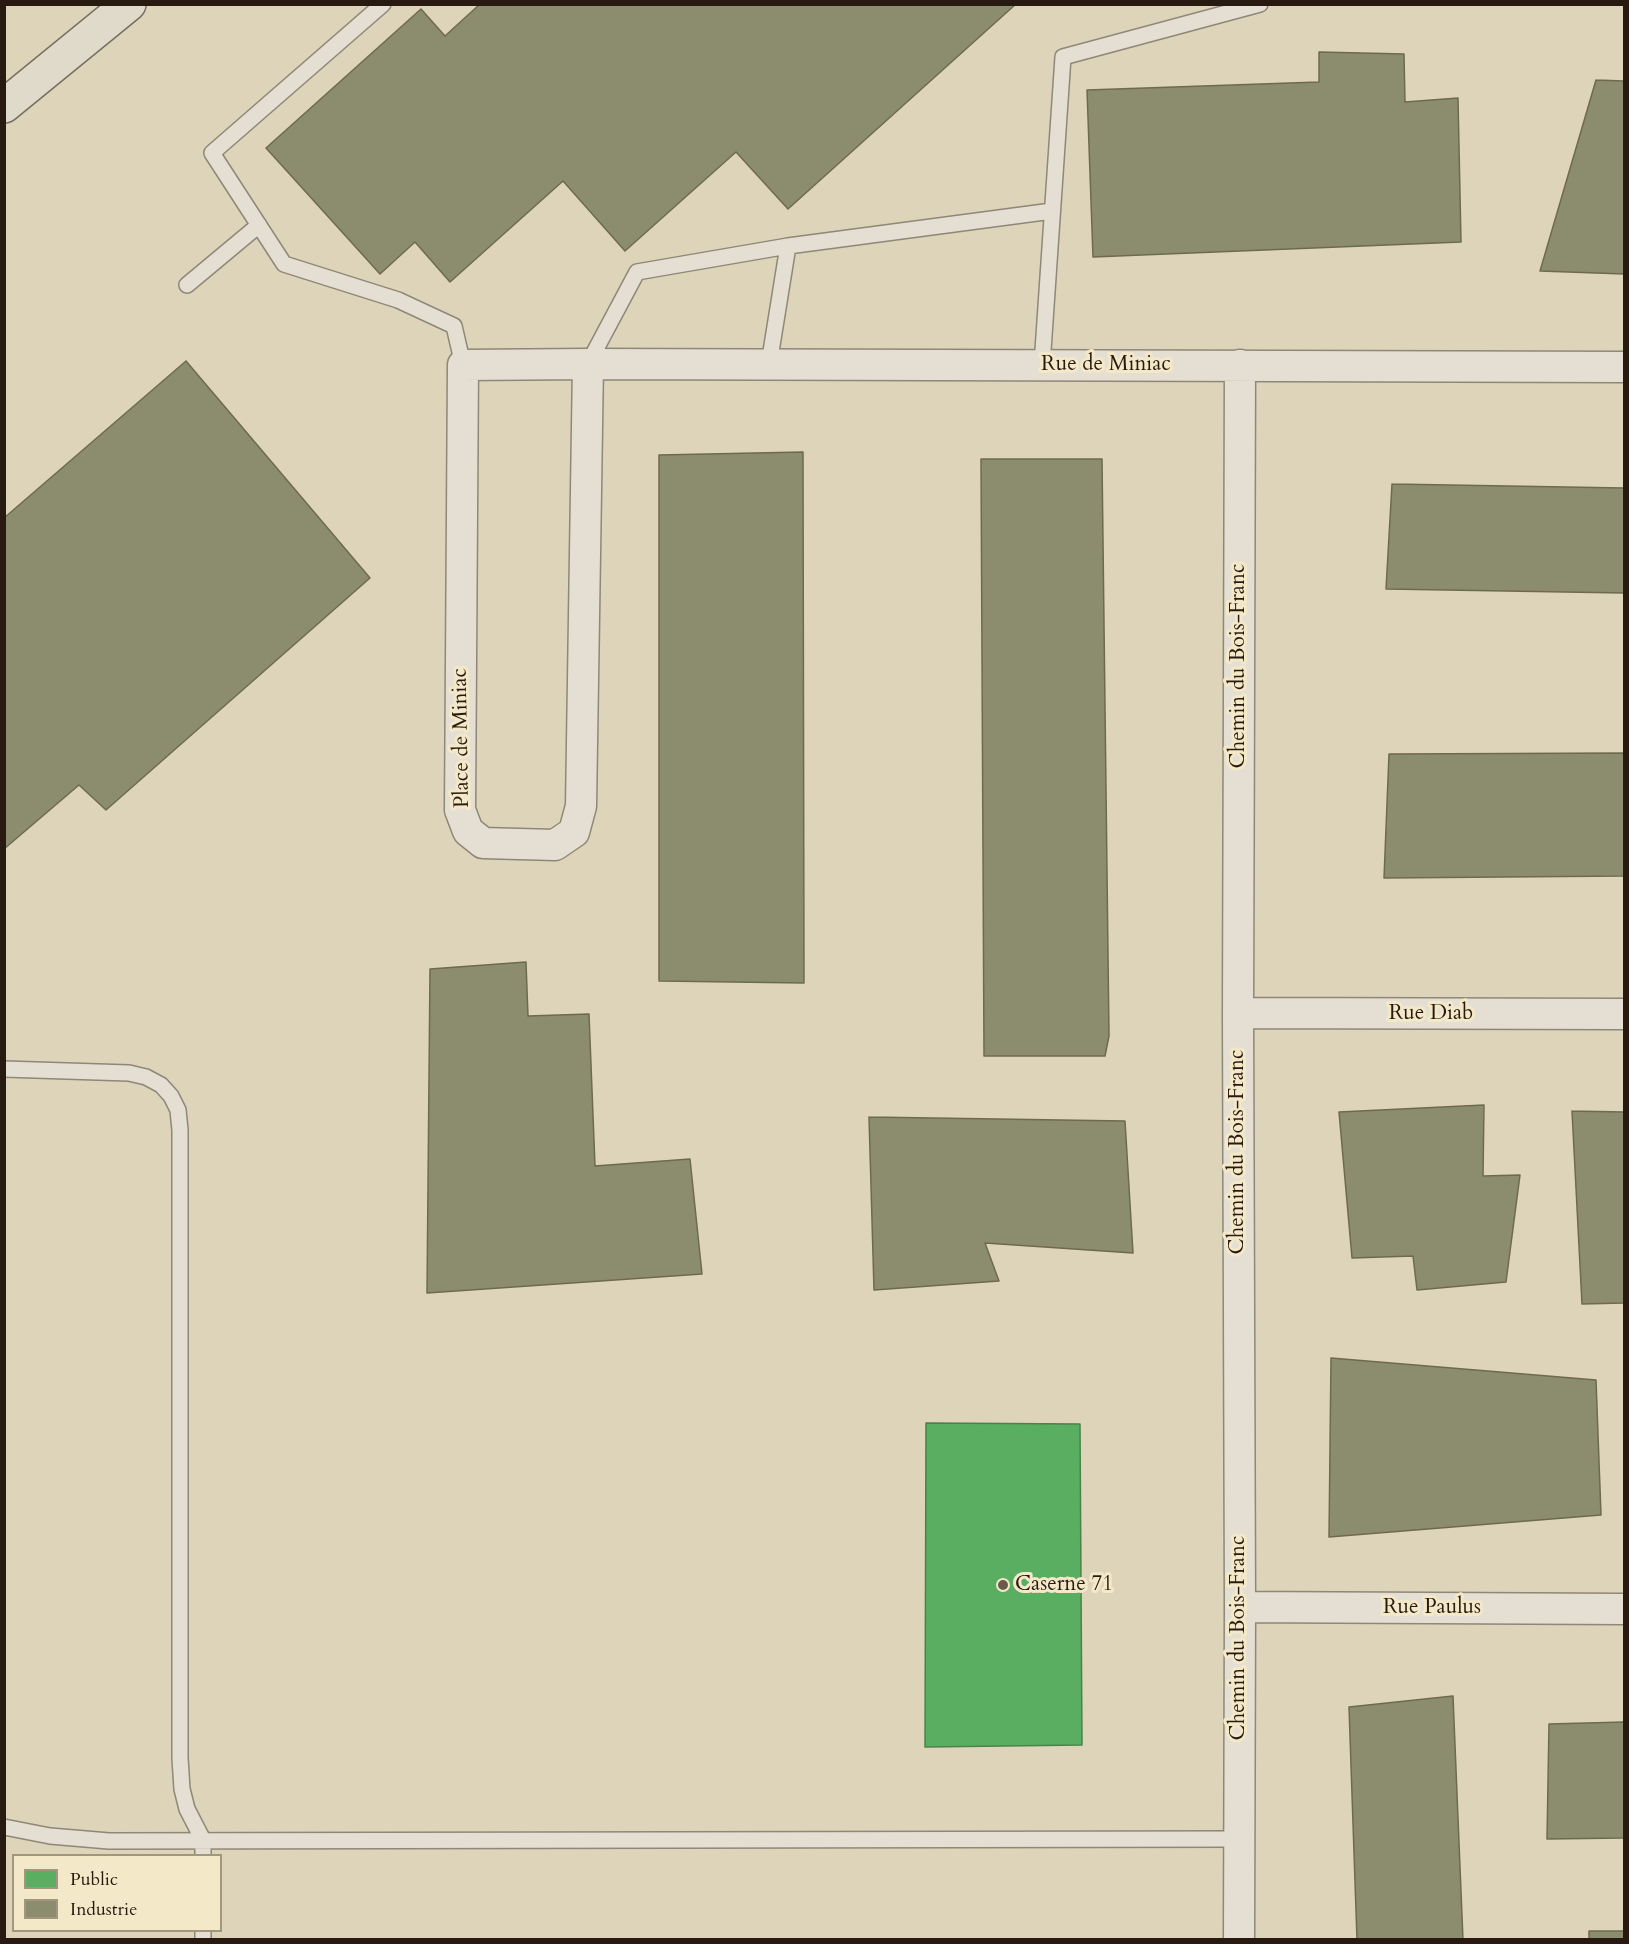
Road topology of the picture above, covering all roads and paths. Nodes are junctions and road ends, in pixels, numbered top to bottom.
1 (129, 4) edge
2 (383, 4) edge
3 (1260, 4) edge
4 (4, 106) edge
5 (1053, 211) junction
6 (259, 225) junction
7 (788, 246) junction
8 (187, 285) dead end
9 (588, 364) junction
10 (769, 364) junction
11 (463, 365) junction
12 (1042, 365) junction
13 (1240, 366) junction
14 (1624, 367) edge
15 (1238, 1013) junction
16 (1624, 1014) edge
17 (4, 1070) edge
18 (1240, 1607) junction
19 (1624, 1609) edge
20 (4, 1827) edge
21 (1239, 1839) junction
22 (203, 1848) edge
23 (1239, 1940) edge

1 - 4 main road
2 - 6 lane
3 - 5 lane
5 - 7 lane
5 - 12 lane
6 - 8 lane
6 - 11 lane
7 - 9 lane
7 - 10 lane
9 - 10 street, Rue de Miniac
9 - 11 street
9 - 11 street, Place de Miniac
10 - 12 street, Rue de Miniac
12 - 13 street, Rue de Miniac
13 - 14 street, Rue de Miniac
13 - 15 street, Chemin du Bois-Franc
15 - 16 street, Rue Diab
15 - 18 street, Chemin du Bois-Franc
17 - 22 lane
18 - 19 street, Rue Paulus
18 - 21 street, Chemin du Bois-Franc
20 - 22 lane
21 - 22 lane
21 - 23 street, Chemin du Bois-Franc

